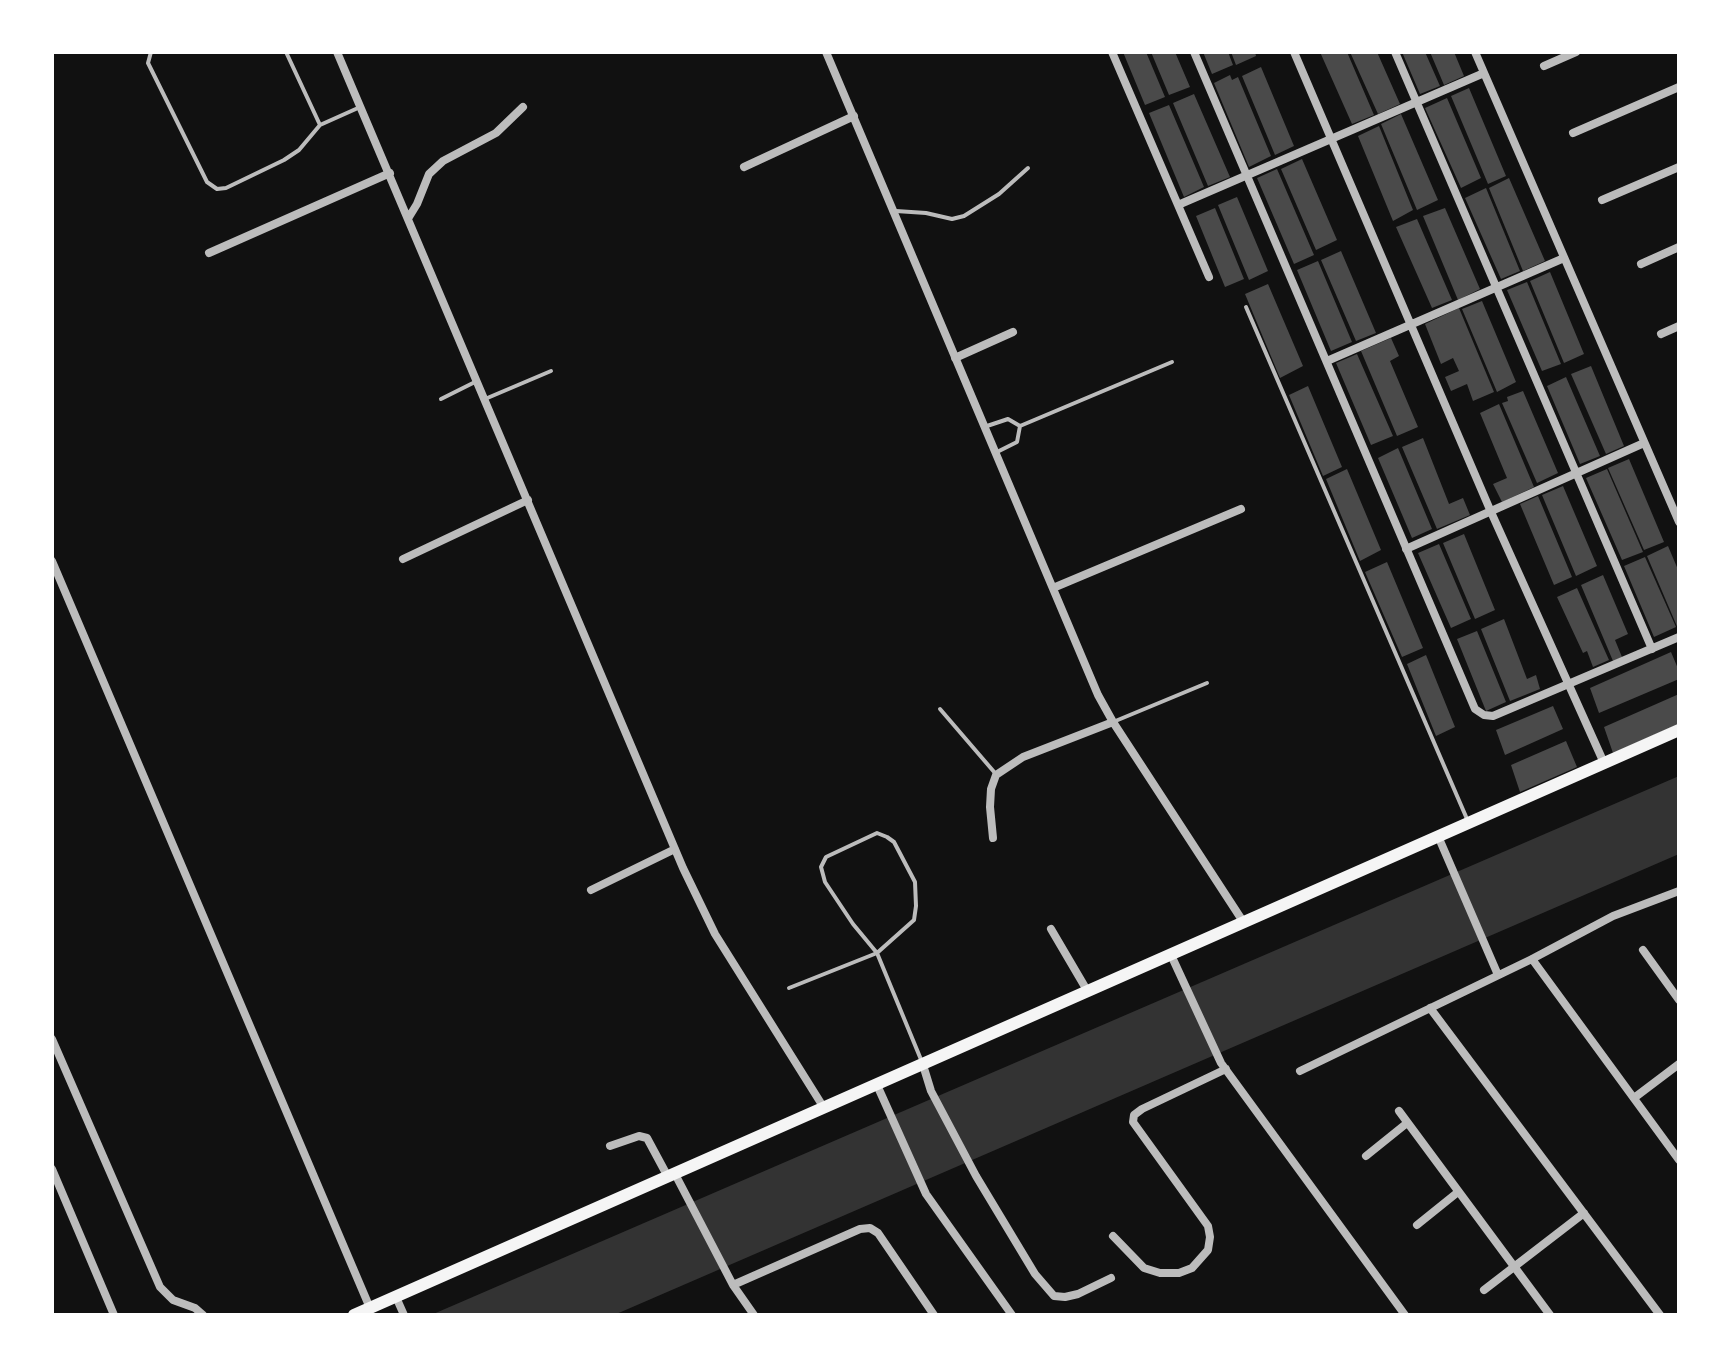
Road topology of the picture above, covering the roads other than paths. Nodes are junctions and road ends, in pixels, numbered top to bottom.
1 (151, 52) edge
2 (286, 52) edge
3 (337, 52) edge
4 (826, 52) edge
5 (1112, 52) edge
6 (1194, 52) edge
7 (1294, 52) edge
8 (1395, 52) edge
9 (1475, 52) edge
10 (1576, 52) edge
11 (1544, 66) dead end
12 (1484, 73) junction
13 (1679, 87) edge
14 (1417, 102) junction
15 (361, 107) junction
16 (523, 107) dead end
17 (854, 116) junction
18 (320, 125) junction
19 (1573, 133) dead end
20 (1331, 139) junction
21 (744, 167) dead end
22 (1679, 167) edge
23 (1028, 168) dead end
24 (390, 173) junction
25 (1247, 175) junction
26 (1602, 200) dead end
27 (1178, 205) junction
28 (893, 211) junction
29 (409, 217) junction
30 (1679, 247) edge
31 (209, 253) dead end
32 (1564, 258) junction
33 (1641, 264) dead end
34 (1209, 277) dead end
35 (1496, 287) junction
36 (1246, 307) dead end
37 (1412, 324) junction
38 (1679, 326) edge
39 (1013, 332) dead end
40 (1661, 334) dead end
41 (955, 358) junction
42 (1327, 361) junction
43 (1172, 362) dead end
44 (551, 371) dead end
45 (478, 381) junction
46 (441, 399) dead end
47 (485, 399) junction
48 (1020, 426) junction
49 (984, 427) junction
50 (1644, 443) junction
51 (995, 453) junction
52 (1576, 474) junction
53 (528, 500) junction
54 (1241, 509) dead end
55 (1491, 512) junction
56 (1679, 522) edge
57 (1406, 549) junction
58 (403, 559) dead end
59 (52, 561) edge
60 (1053, 588) junction
61 (1679, 637) edge
62 (1652, 649) junction
63 (1207, 683) dead end
64 (1568, 685) junction
65 (940, 709) dead end
66 (1113, 722) junction
67 (1679, 730) edge
68 (1604, 763) junction
69 (996, 775) junction
70 (1468, 823) junction
71 (1438, 836) junction
72 (993, 838) dead end
73 (675, 849) junction
74 (591, 890) dead end
75 (1679, 891) edge
76 (1244, 923) junction
77 (1051, 929) dead end
78 (1643, 950) dead end
79 (877, 953) junction
80 (1171, 955) junction
81 (1532, 959) junction
82 (1498, 975) junction
83 (789, 988) dead end
84 (1088, 992) junction
85 (1679, 1000) edge
86 (1430, 1008) junction
87 (52, 1039) edge
88 (1679, 1064) edge
89 (923, 1065) junction
90 (1224, 1066) junction
91 (1300, 1071) dead end
92 (877, 1085) junction
93 (1634, 1098) junction
94 (824, 1108) junction
95 (1399, 1111) dead end
96 (1407, 1123) junction
97 (610, 1146) dead end
98 (1366, 1156) dead end
99 (1679, 1160) edge
100 (52, 1169) edge
101 (672, 1175) junction
102 (1458, 1192) junction
103 (1584, 1213) junction
104 (1417, 1225) dead end
105 (1113, 1236) dead end
106 (1515, 1267) junction
107 (1111, 1278) dead end
108 (731, 1281) junction
109 (1484, 1290) dead end
110 (401, 1307) edge
111 (370, 1308) junction
112 (114, 1315) edge
113 (203, 1315) edge
114 (354, 1315) edge
115 (754, 1315) edge
116 (934, 1315) edge
117 (1012, 1315) edge
118 (1405, 1315) edge
119 (1550, 1315) edge
120 (1660, 1315) edge

1 - 18 lane
2 - 18 lane
3 - 15 street
4 - 17 street
5 - 27 street
6 - 25 street
7 - 20 street
8 - 14 street
9 - 12 street
10 - 11 street
12 - 14 street
12 - 32 street
13 - 19 street
14 - 20 street
14 - 35 street
15 - 18 lane
15 - 24 street
16 - 29 street
17 - 21 street
17 - 28 street
20 - 25 street
20 - 37 street
22 - 26 street
23 - 28 lane
24 - 29 street
24 - 31 street
25 - 27 street
25 - 42 street
27 - 34 street
28 - 41 street
29 - 45 street
30 - 33 street
32 - 35 street
32 - 50 street
35 - 37 street
35 - 52 street
36 - 70 lane
37 - 42 street
37 - 55 street
38 - 40 street
39 - 41 street
41 - 49 street
42 - 57 street
43 - 48 lane
44 - 47 lane
45 - 46 lane
45 - 47 street
47 - 53 street
48 - 49 lane
48 - 51 lane
49 - 51 street
50 - 52 street
50 - 56 street
51 - 60 street
52 - 55 street
52 - 62 street
53 - 58 street
53 - 73 street
54 - 60 street
55 - 57 street
55 - 64 street
57 - 64 street
59 - 111 street
60 - 66 street
61 - 62 street
62 - 64 street
63 - 66 lane
64 - 68 street
65 - 69 lane
66 - 69 street
66 - 76 street
67 - 68 main road
68 - 70 main road
69 - 72 street
70 - 71 main road
71 - 76 main road
71 - 82 street
73 - 74 street
73 - 94 street
75 - 81 street
76 - 80 main road
77 - 84 street
78 - 85 street
79 - 79 lane
79 - 83 lane
79 - 89 lane
80 - 84 main road
80 - 90 street
81 - 82 street
81 - 93 street
82 - 86 street
84 - 89 main road
86 - 91 street
86 - 103 street
87 - 113 street
88 - 93 street
89 - 92 main road
89 - 107 street
90 - 105 street
90 - 118 street
92 - 94 main road
92 - 117 street
93 - 99 street
94 - 101 main road
95 - 96 street
96 - 98 street
96 - 102 street
97 - 101 street
100 - 112 street
101 - 108 street
101 - 110 main road
102 - 104 street
102 - 106 street
103 - 106 street
103 - 120 street
106 - 109 street
106 - 119 street
108 - 115 street
108 - 116 street
110 - 111 main road
111 - 114 main road

